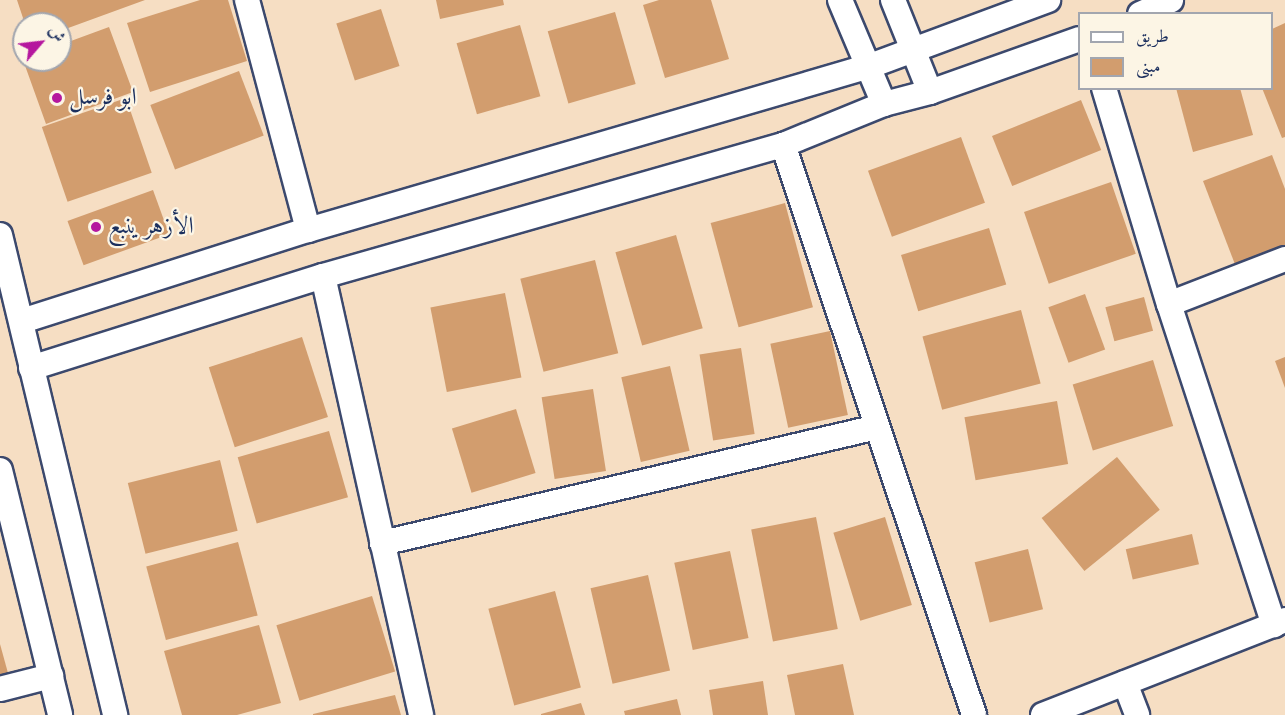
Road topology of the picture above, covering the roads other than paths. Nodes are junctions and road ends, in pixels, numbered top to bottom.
1 (247, 0) edge
2 (840, 0) edge
3 (892, 0) edge
4 (1048, 0) edge
5 (1171, 0) edge
6 (1144, 12) edge
7 (1078, 40) edge
8 (913, 48) junction
9 (870, 66) junction
10 (1105, 90) edge
11 (930, 92) junction
12 (884, 104) junction
13 (783, 145) junction
14 (308, 230) junction
15 (0, 235) edge
16 (1285, 259) edge
17 (324, 276) junction
18 (1169, 304) junction
19 (22, 321) junction
20 (32, 368) junction
21 (877, 428) junction
22 (0, 470) edge
23 (382, 543) junction
24 (1279, 622) edge
25 (51, 676) junction
26 (1125, 683) junction
27 (0, 689) edge
28 (60, 715) edge
29 (115, 715) edge
30 (421, 715) edge
31 (974, 715) edge
32 (1043, 715) edge
33 (1137, 715) edge

1 - 14 street
2 - 9 street
3 - 8 street
4 - 8 street
5 - 6 street
7 - 11 street
8 - 9 street
8 - 11 street
9 - 12 street
9 - 14 street
10 - 18 street
11 - 12 street
12 - 13 street
13 - 17 street
13 - 21 street
14 - 19 street
15 - 19 street
16 - 18 street
17 - 20 street
17 - 23 street
18 - 24 street
19 - 20 street
20 - 29 street
21 - 23 street
21 - 31 street
22 - 25 street
23 - 30 street
24 - 26 street
25 - 27 street
25 - 28 street
26 - 32 street
26 - 33 street

